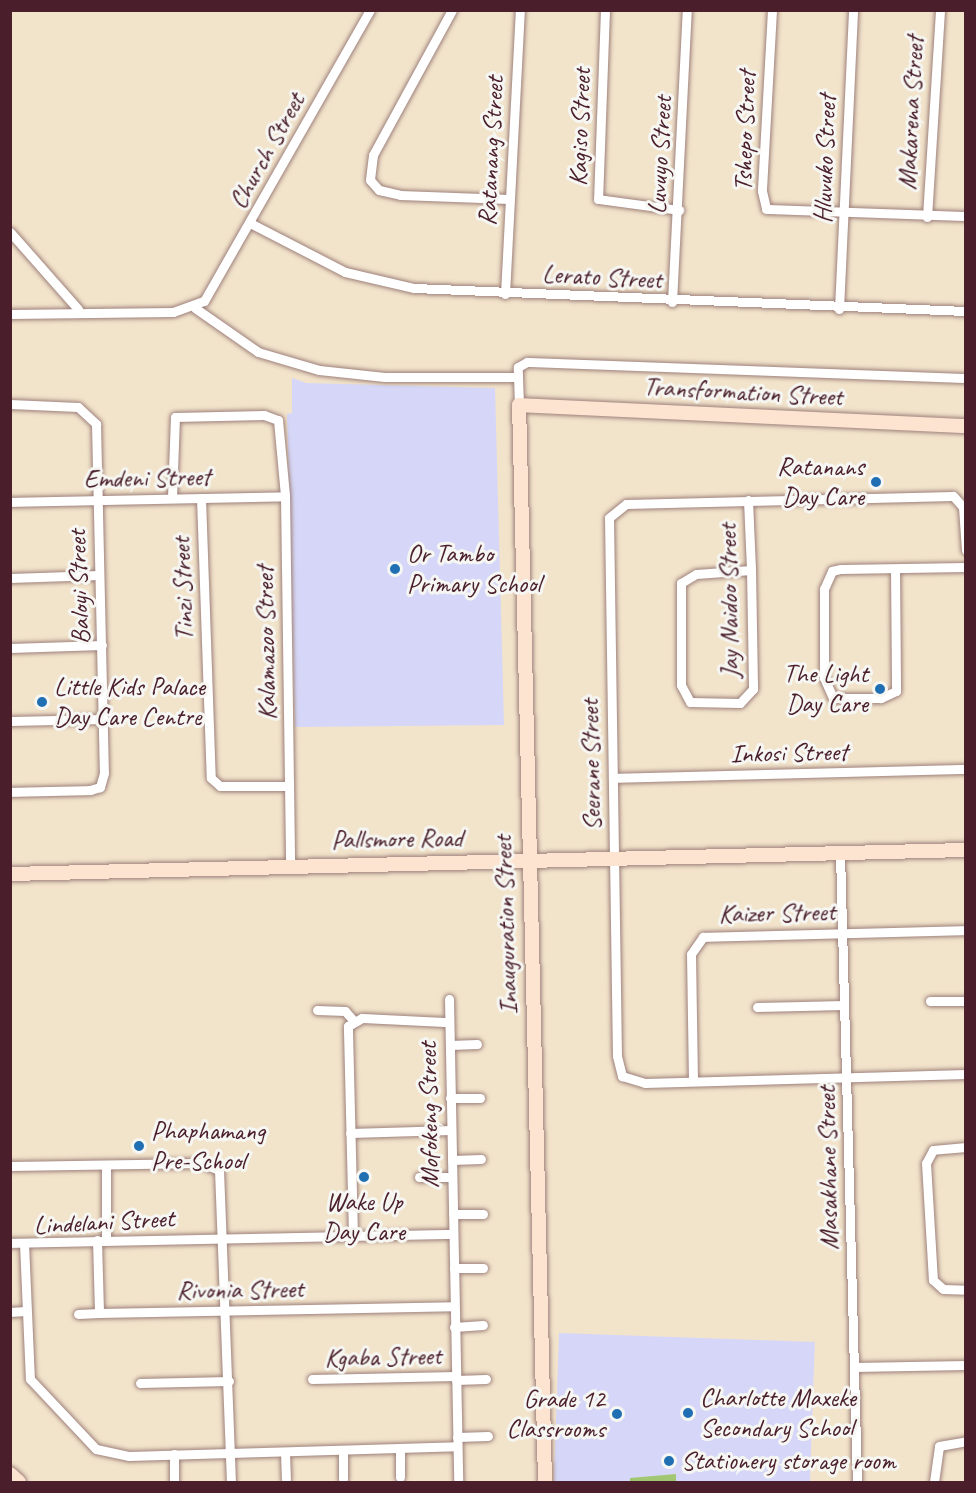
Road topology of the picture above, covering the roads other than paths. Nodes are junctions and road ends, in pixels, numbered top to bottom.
1 (370, 10) edge
2 (452, 10) edge
3 (520, 10) edge
4 (605, 10) edge
5 (687, 10) edge
6 (772, 10) edge
7 (853, 10) edge
8 (940, 10) edge
9 (509, 199) junction
10 (679, 210) junction
11 (844, 214) junction
12 (966, 216) edge
13 (927, 217) junction
14 (250, 224) junction
15 (10, 232) edge
16 (505, 294) junction
17 (672, 302) junction
18 (195, 308) junction
19 (78, 309) junction
20 (839, 309) junction
21 (966, 310) edge
22 (10, 314) edge
23 (518, 377) junction
24 (966, 378) edge
25 (10, 404) edge
26 (519, 405) junction
27 (966, 426) edge
28 (285, 496) junction
29 (172, 498) junction
30 (201, 498) junction
31 (98, 500) junction
32 (748, 500) junction
33 (10, 502) edge
34 (966, 550) edge
35 (966, 567) edge
36 (895, 569) junction
37 (751, 570) junction
38 (99, 575) junction
39 (10, 578) edge
40 (102, 645) junction
41 (10, 648) edge
42 (104, 719) junction
43 (10, 721) edge
44 (966, 769) edge
45 (613, 778) junction
46 (288, 786) junction
47 (10, 792) edge
48 (966, 850) edge
49 (840, 853) junction
50 (614, 858) junction
51 (528, 860) junction
52 (290, 866) junction
53 (10, 874) edge
54 (966, 930) edge
55 (842, 933) junction
56 (448, 999) dead end
57 (930, 1001) dead end
58 (966, 1001) edge
59 (844, 1005) junction
60 (757, 1007) dead end
61 (317, 1010) dead end
62 (354, 1020) junction
63 (445, 1022) junction
64 (477, 1044) dead end
65 (450, 1045) junction
66 (966, 1074) edge
67 (847, 1078) junction
68 (693, 1081) junction
69 (450, 1098) junction
70 (480, 1098) dead end
71 (451, 1130) junction
72 (350, 1133) junction
73 (966, 1147) edge
74 (481, 1159) dead end
75 (452, 1160) junction
76 (106, 1165) junction
77 (10, 1166) edge
78 (419, 1177) dead end
79 (452, 1177) junction
80 (453, 1214) junction
81 (483, 1214) dead end
82 (453, 1234) junction
83 (352, 1235) junction
84 (225, 1238) junction
85 (101, 1240) junction
86 (10, 1243) edge
87 (24, 1243) junction
88 (453, 1268) junction
89 (483, 1268) dead end
90 (966, 1290) edge
91 (454, 1306) junction
92 (25, 1311) junction
93 (226, 1311) junction
94 (10, 1312) edge
95 (99, 1313) junction
96 (78, 1314) dead end
97 (483, 1324) dead end
98 (454, 1327) junction
99 (966, 1365) edge
100 (854, 1367) junction
101 (456, 1378) junction
102 (312, 1379) dead end
103 (486, 1379) dead end
104 (229, 1381) junction
105 (140, 1383) dead end
106 (488, 1436) dead end
107 (966, 1441) edge
108 (457, 1442) junction
109 (400, 1448) junction
110 (343, 1450) junction
111 (285, 1452) junction
112 (174, 1454) junction
113 (231, 1454) junction
114 (10, 1474) edge
115 (400, 1477) dead end
116 (286, 1479) dead end
117 (343, 1479) dead end
118 (174, 1481) edge
119 (19, 1482) edge
120 (231, 1482) edge
121 (458, 1482) edge
122 (545, 1482) edge
123 (857, 1482) edge
124 (934, 1482) edge

1 - 14 street, Church Street
2 - 9 street
3 - 9 street, Ratanang Street
4 - 10 street, Kagiso Street
5 - 10 street, Luvuyo Street
6 - 11 street, Tshepo Street
7 - 11 street, Hluvuko Street
8 - 13 street, Makarena Street
9 - 16 street, Ratanang Street
10 - 17 street, Luvuyo Street
11 - 13 street
11 - 20 street, Hluvuko Street
12 - 13 street
14 - 16 street, Lerato Street
14 - 18 street, Church Street
15 - 19 street
16 - 17 street, Lerato Street
17 - 20 street, Lerato Street
18 - 19 street
18 - 23 street
19 - 22 street
20 - 21 street, Lerato Street
23 - 24 street, Inauguration Street
23 - 26 street, Inauguration Street
25 - 31 street, Baloyi Street
26 - 27 street, Transformation Street
26 - 51 street, Inauguration Street
28 - 29 street, Kalamazoo Street
28 - 30 street, Emdeni Street
28 - 46 street, Kalamazoo Street
29 - 30 street, Emdeni Street
29 - 31 street, Emdeni Street
30 - 46 street, Tinzi Street
31 - 33 street, Emdeni Street
31 - 38 street, Baloyi Street
32 - 34 street, Seerane Street
32 - 37 street, Jay Naidoo Street
32 - 45 street, Seerane Street
35 - 36 street
36 - 36 street
37 - 37 street, Jay Naidoo Street
38 - 39 street
38 - 40 street, Baloyi Street
40 - 41 street
40 - 42 street, Baloyi Street
42 - 43 street
42 - 47 street, Baloyi Street
44 - 45 street, Inkosi Street
45 - 50 street, Seerane Street
46 - 52 street, Kalamazoo Street
48 - 49 street, Pallsmore Road
49 - 50 street, Pallsmore Road
49 - 55 street, Masakhane Street
50 - 51 street, Pallsmore Road
50 - 68 street, Seerane Street
51 - 52 street, Pallsmore Road
51 - 122 street, Inauguration Street
52 - 53 street, Pallsmore Road
54 - 55 street, Kaizer Street
55 - 59 street, Masakhane Street
55 - 68 street, Kaizer Street
56 - 63 street
57 - 58 street
59 - 60 street
59 - 67 street, Masakhane Street
61 - 62 street, Mofokeng Street
62 - 63 street, Mofokeng Street
62 - 72 street
63 - 65 street, Mofokeng Street
64 - 65 street
65 - 69 street, Mofokeng Street
66 - 67 street, Seerane Street
67 - 68 street, Seerane Street
67 - 100 street, Masakhane Street
69 - 70 street
69 - 71 street, Mofokeng Street
71 - 72 street
71 - 75 street, Mofokeng Street
72 - 83 street
73 - 90 street
74 - 75 street
75 - 79 street, Mofokeng Street
76 - 77 street
76 - 84 street
76 - 85 street
78 - 79 street
79 - 80 street, Mofokeng Street
80 - 81 street
80 - 82 street, Mofokeng Street
82 - 83 street, Lindelani Street
82 - 88 street, Mofokeng Street
83 - 84 street, Lindelani Street
84 - 85 street, Lindelani Street
84 - 93 street
85 - 87 street, Lindelani Street
85 - 95 street
86 - 87 street
87 - 92 street, Lindelani Street
88 - 89 street
88 - 91 street, Mofokeng Street
91 - 93 street, Rivonia Street
91 - 98 street, Mofokeng Street
92 - 94 street
92 - 112 street, Lindelani Street
93 - 95 street, Rivonia Street
93 - 104 street
95 - 96 street, Rivonia Street
97 - 98 street
98 - 101 street, Mofokeng Street
99 - 100 street
100 - 123 street, Masakhane Street
101 - 102 street, Kgaba Street
101 - 103 street, Kgaba Street
101 - 108 street, Mofokeng Street
104 - 105 street
104 - 113 street
106 - 108 street, Lindelani Street
107 - 124 street
108 - 109 street, Lindelani Street
108 - 121 street, Mofokeng Street
109 - 110 street, Lindelani Street
109 - 115 street
110 - 111 street, Lindelani Street
110 - 117 street
111 - 113 street, Lindelani Street
111 - 116 street
112 - 113 street, Lindelani Street
112 - 118 street
113 - 120 street
114 - 119 street

